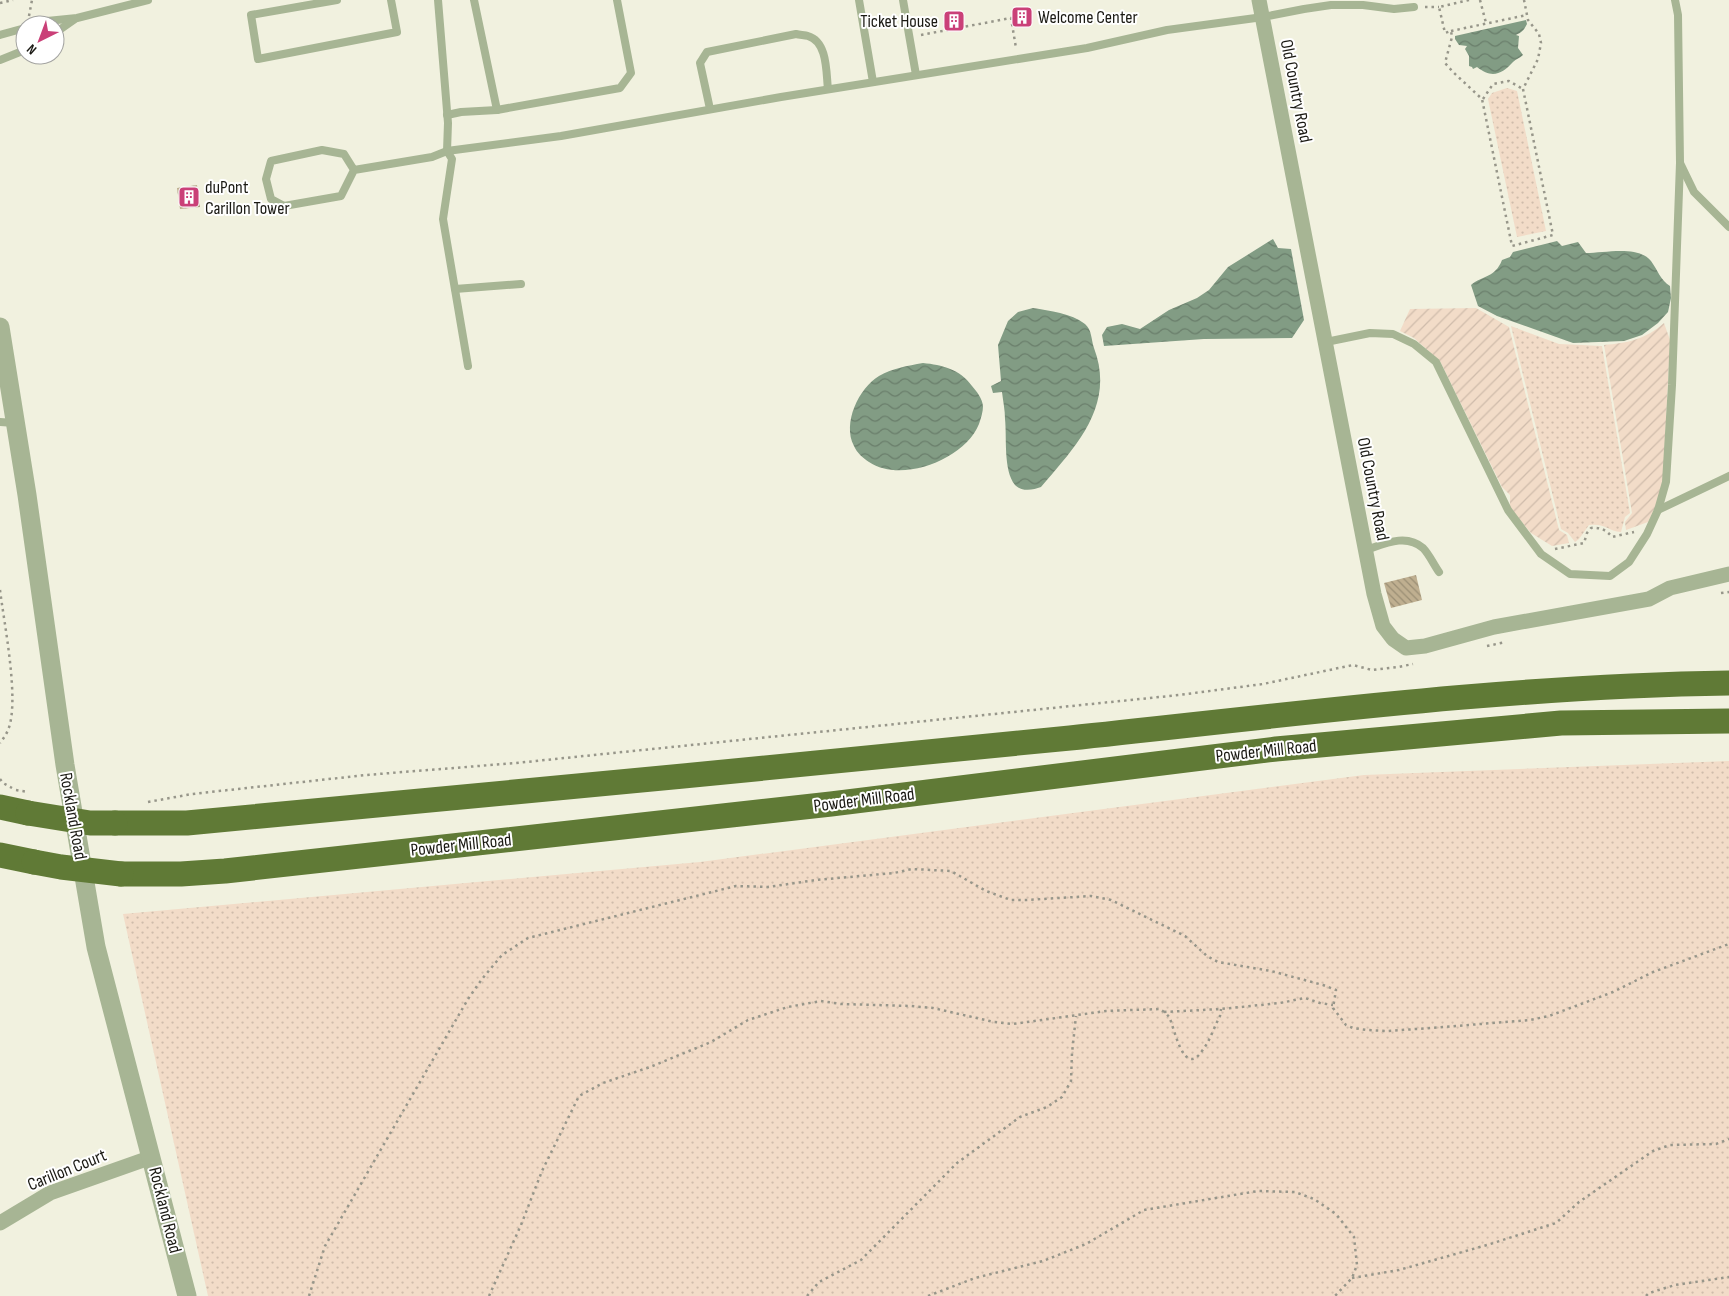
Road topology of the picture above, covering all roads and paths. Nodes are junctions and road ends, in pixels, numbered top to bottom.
1 (13, 0) edge
2 (32, 0) edge
3 (148, 0) edge
4 (337, 0) edge
5 (391, 0) edge
6 (438, 0) edge
7 (474, 0) edge
8 (617, 0) edge
9 (859, 0) edge
10 (904, 0) edge
11 (1259, 0) edge
12 (1469, 0) edge
13 (1480, 0) edge
14 (1524, 0) edge
15 (1675, 0) edge
16 (0, 3) edge
17 (1414, 7) joint
18 (1439, 7) junction
19 (1527, 14) junction
20 (28, 15) edge
21 (1263, 17) junction
22 (76, 18) junction
23 (65, 19) edge
24 (1486, 23) junction
25 (65, 26) edge
26 (15, 31) edge
27 (1451, 31) junction
28 (0, 35) edge
29 (910, 37) junction
30 (15, 54) edge
31 (1018, 59) junction
32 (0, 60) edge
33 (916, 75) junction
34 (873, 82) junction
35 (828, 89) junction
36 (1523, 89) junction
37 (1482, 99) junction
38 (710, 109) junction
39 (497, 110) junction
40 (447, 115) junction
41 (448, 151) junction
42 (1680, 163) junction
43 (354, 170) junction
44 (1729, 227) edge
45 (521, 284) dead end
46 (455, 289) junction
47 (0, 327) edge
48 (1326, 342) junction
49 (468, 366) dead end
50 (8, 423) edge
51 (1729, 476) edge
52 (1658, 510) junction
53 (1651, 524) junction
54 (1536, 547) junction
55 (1366, 550) junction
56 (1439, 572) dead end
57 (1729, 574) edge
58 (0, 590) edge
59 (1720, 592) dead end
60 (1729, 592) edge
61 (1512, 640) dead end
62 (1484, 647) dead end
63 (1417, 663) dead end
64 (1729, 683) edge
65 (1729, 721) edge
66 (0, 744) edge
67 (0, 779) edge
68 (8, 798) edge
69 (145, 802) dead end
70 (0, 855) edge
71 (1729, 944) edge
72 (1333, 1005) junction
73 (1221, 1009) junction
74 (1164, 1012) junction
75 (1076, 1016) junction
76 (1729, 1139) edge
77 (152, 1157) junction
78 (0, 1223) edge
79 (1729, 1277) edge
80 (1352, 1278) junction
81 (187, 1296) edge
82 (309, 1296) edge
83 (489, 1296) edge
84 (807, 1296) edge
85 (928, 1296) edge
86 (1335, 1296) edge
87 (1646, 1296) edge

1 - 16 path
2 - 20 path
3 - 22 lane
4 - 5 lane
6 - 40 lane
7 - 39 lane
8 - 39 lane
9 - 34 lane
10 - 29 lane
11 - 21 street, Old Country Road
12 - 18 path
13 - 24 path
14 - 19 path
15 - 42 lane
17 - 18 path
17 - 21 lane
18 - 27 path
19 - 24 path
19 - 36 path
21 - 31 lane
21 - 48 street, Old Country Road
22 - 23 lane
22 - 25 lane
24 - 27 path
26 - 28 lane
27 - 37 path
29 - 31 path
29 - 33 lane
30 - 32 lane
31 - 33 lane
33 - 34 lane
34 - 35 lane
35 - 38 lane
35 - 38 lane
36 - 37 path
36 - 37 path
38 - 41 lane
39 - 40 lane
40 - 41 lane
41 - 43 lane
41 - 46 lane
42 - 44 lane
42 - 52 lane
43 - 43 lane
45 - 46 lane
46 - 49 lane
47 - 50 street, Rockland Road
48 - 54 lane
48 - 55 street, Old Country Road
50 - 77 street, Rockland Road
51 - 52 lane
52 - 53 lane
53 - 54 path
53 - 54 lane
55 - 56 lane
55 - 57 street, Old Country Road
58 - 66 path
59 - 60 path
61 - 62 path
63 - 69 path
64 - 68 highway, Powder Mill Road, bridge
65 - 70 highway, Powder Mill Road, bridge
67 - 68 path
71 - 72 path
72 - 73 path
72 - 82 path
73 - 74 path
73 - 74 path
74 - 75 path
75 - 83 path
75 - 84 path
76 - 80 path
77 - 78 street, Carillon Court
77 - 81 street, Rockland Road
79 - 87 path
80 - 85 path
80 - 86 path

